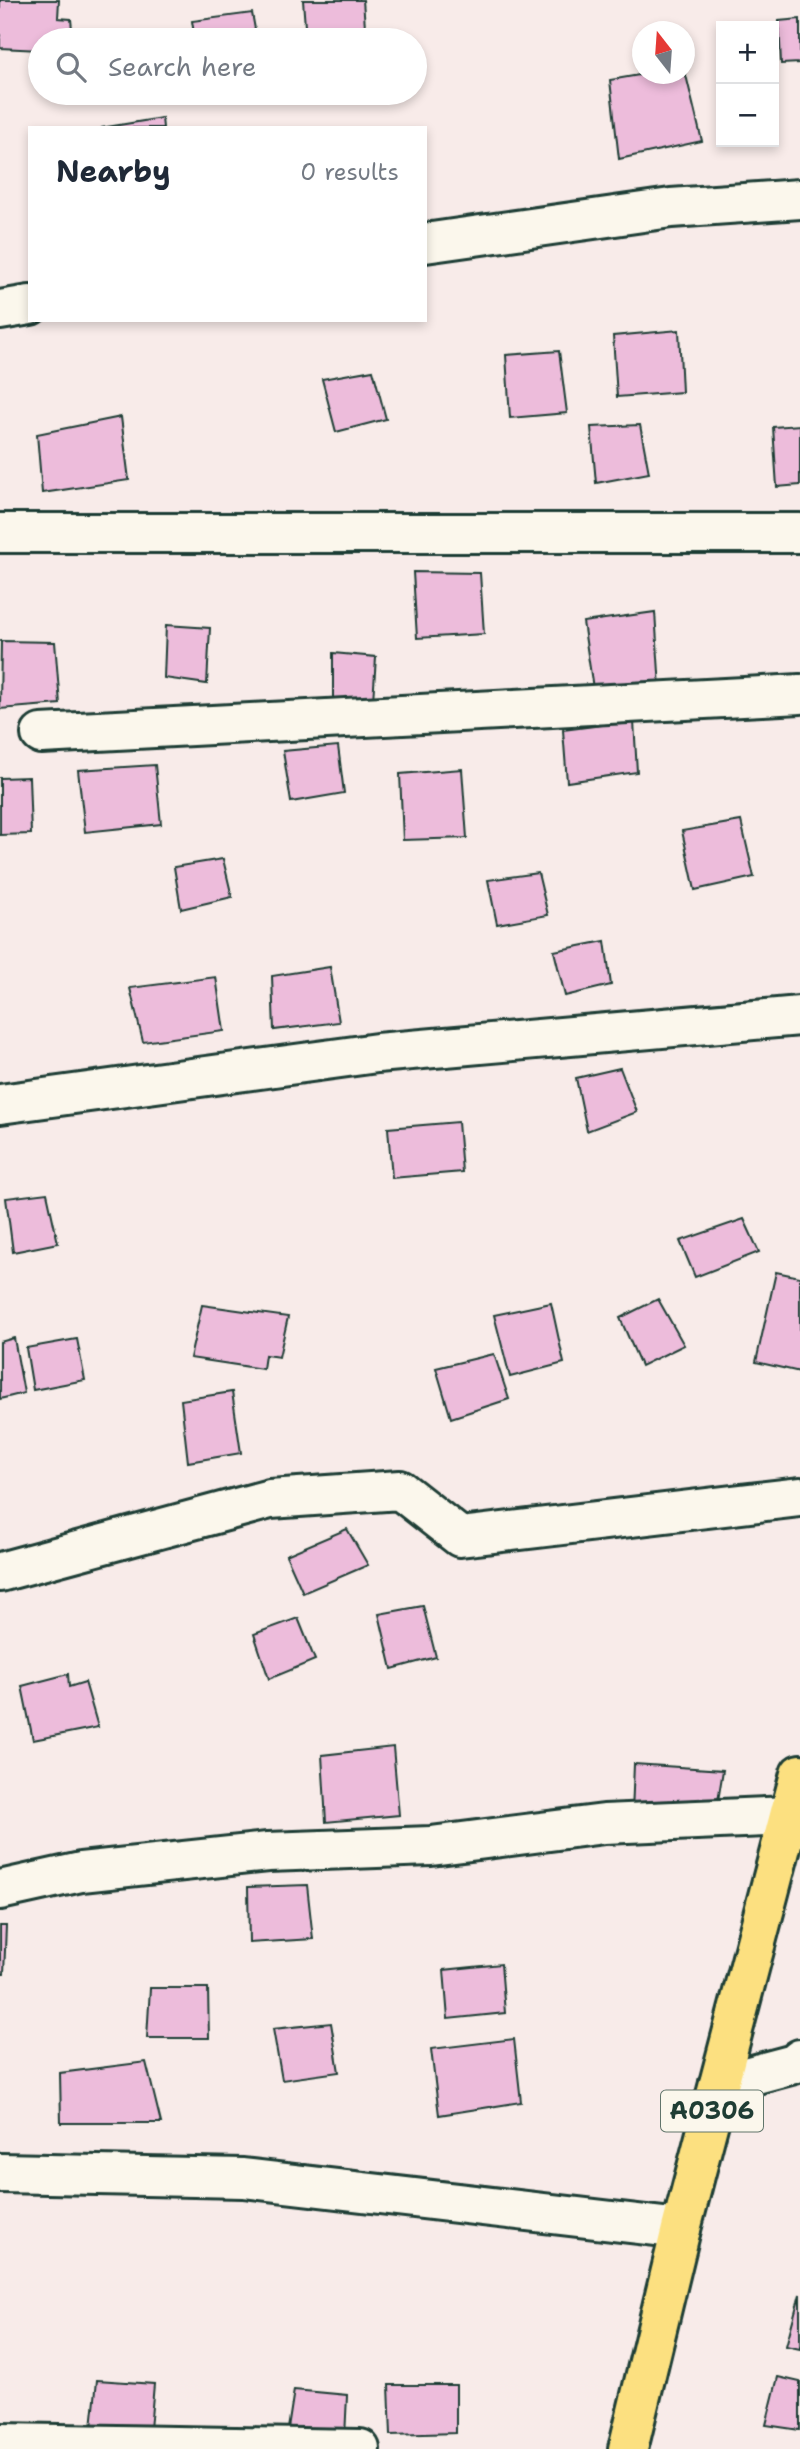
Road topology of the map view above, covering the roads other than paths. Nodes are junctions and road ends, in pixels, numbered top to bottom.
1 (800, 199) edge
2 (427, 243) edge
3 (28, 304) edge
4 (0, 310) edge
5 (0, 533) edge
6 (800, 533) edge
7 (800, 694) edge
8 (41, 734) dead end
9 (800, 1016) edge
10 (0, 1104) edge
11 (800, 1497) edge
12 (0, 1572) edge
13 (800, 1774) edge
14 (794, 1822) edge
15 (0, 1890) edge
16 (800, 2059) edge
17 (729, 2081) junction
18 (800, 2084) edge
19 (0, 2173) edge
20 (681, 2229) junction
21 (0, 2443) edge
22 (360, 2449) edge
23 (628, 2449) edge

1 - 2 street
3 - 4 street
5 - 6 street
7 - 8 street
9 - 10 street
11 - 12 street
13 - 14 highway, A0306
14 - 15 street
14 - 17 highway, A0306
16 - 17 street
17 - 18 street
17 - 20 highway, A0306
19 - 20 street
20 - 23 highway, A0306
21 - 22 street

